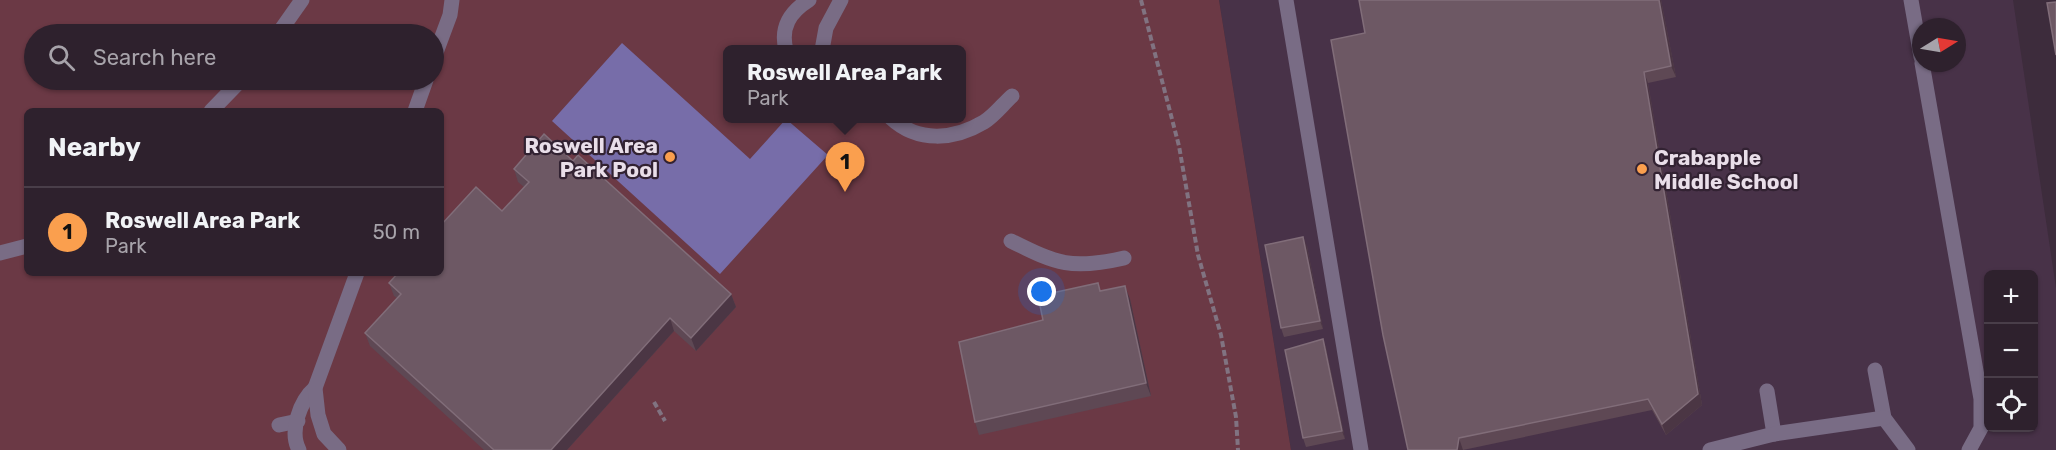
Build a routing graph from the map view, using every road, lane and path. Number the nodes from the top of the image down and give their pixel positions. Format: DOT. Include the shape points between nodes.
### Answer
graph roads {
  1 [pos="302,0"];
  2 [pos="452,0"];
  3 [pos="808,0"];
  4 [pos="841,0"];
  5 [pos="1141,0"];
  6 [pos="1286,0"];
  7 [pos="1911,0"];
  8 [pos="1914,18"];
  9 [pos="285,24"];
  10 [pos="444,31"];
  11 [pos="786,45"];
  12 [pos="823,45"];
  13 [pos="1924,72"];
  14 [pos="231,90"];
  15 [pos="423,90"];
  16 [pos="1012,96"];
  17 [pos="213,108"];
  18 [pos="417,108"];
  19 [pos="899,123"];
  20 [pos="1011,241"];
  21 [pos="24,247"];
  22 [pos="0,253"];
  23 [pos="1124,258"];
  24 [pos="356,276"];
  25 [pos="1875,370"];
  26 [pos="315,388"];
  27 [pos="1767,391"];
  28 [pos="654,402"];
  29 [pos="1884,418"];
  30 [pos="298,421"];
  31 [pos="665,421"];
  32 [pos="279,425"];
  33 [pos="1774,434"];
  34 [pos="299,450"];
  35 [pos="339,450"];
  36 [pos="1238,450"];
  37 [pos="1361,450"];
  38 [pos="1710,450"];
  39 [pos="1908,450"];
  40 [pos="1969,450"];
  1 -- 9 [label="street"];
  2 -- 10 [label="street"];
  3 -- 11 [label="street" via="796,8 784,30"];
  4 -- 12 [label="street" via="826,28"];
  5 -- 36 [label="path" via="1179,146 1198,255 1221,335"];
  6 -- 37 [label="street"];
  7 -- 8 [label="street"];
  13 -- 40 [label="street" via="1981,399 1981,428"];
  14 -- 17 [label="street"];
  15 -- 18 [label="street"];
  16 -- 19 [label="street" via="986,121 948,134 920,136"];
  20 -- 23 [label="street" via="1051,261 1071,265"];
  21 -- 22 [label="street"];
  24 -- 26 [label="street"];
  25 -- 29 [label="street"];
  26 -- 30 [label="street" via="304,397"];
  26 -- 35 [label="street" via="324,434"];
  27 -- 33 [label="street"];
  28 -- 31 [label="path"];
  29 -- 33 [label="street"];
  29 -- 39 [label="street"];
  30 -- 32 [label="street"];
  30 -- 34 [label="street" via="295,443"];
  33 -- 38 [label="street"];
}
